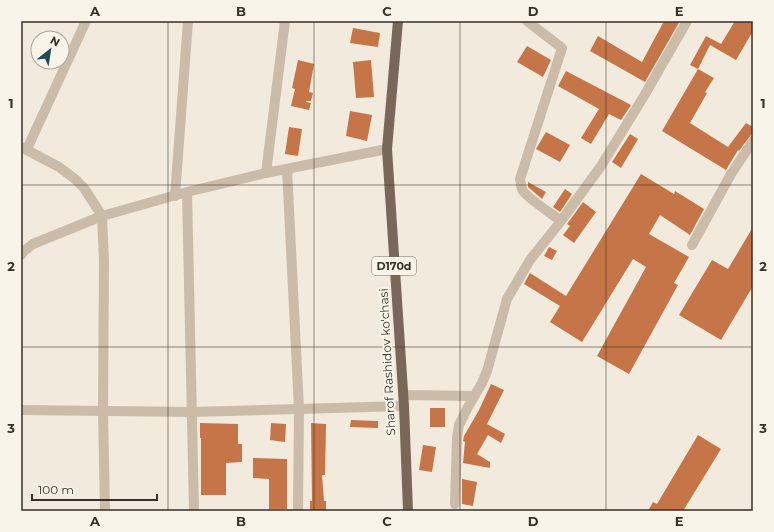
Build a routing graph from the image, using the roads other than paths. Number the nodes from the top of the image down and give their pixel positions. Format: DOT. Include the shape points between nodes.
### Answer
graph roads {
  1 [pos="86,21"];
  2 [pos="188,21"];
  3 [pos="285,21"];
  4 [pos="398,21"];
  5 [pos="527,21"];
  6 [pos="687,21"];
  7 [pos="753,141"];
  8 [pos="24,148"];
  9 [pos="387,148"];
  10 [pos="287,169"];
  11 [pos="266,173"];
  12 [pos="187,192"];
  13 [pos="175,196"];
  14 [pos="102,216"];
  15 [pos="561,221"];
  16 [pos="692,245"];
  17 [pos="21,255"];
  18 [pos="403,395"];
  19 [pos="474,396"];
  20 [pos="404,406"];
  21 [pos="299,409"];
  22 [pos="21,410"];
  23 [pos="103,411"];
  24 [pos="191,412"];
  25 [pos="455,504"];
  26 [pos="105,511"];
  27 [pos="194,511"];
  28 [pos="298,511"];
  29 [pos="408,511"];
  1 -- 8 [label="street"];
  2 -- 13 [label="street"];
  3 -- 11 [label="street"];
  4 -- 9 [label="main road, Sharof Rashidov ko'chasi / D170d"];
  5 -- 15 [label="street" via="562,48 520,179 521,185 529,197"];
  6 -- 15 [label="street" via="601,166"];
  7 -- 16 [label="street" via="731,174"];
  8 -- 14 [label="street" via="75,178"];
  9 -- 10 [label="street"];
  9 -- 18 [label="main road, Sharof Rashidov ko'chasi / D170d"];
  10 -- 11 [label="street"];
  10 -- 21 [label="street"];
  11 -- 12 [label="street"];
  12 -- 13 [label="street"];
  12 -- 24 [label="street"];
  13 -- 14 [label="street"];
  14 -- 17 [label="street" via="34,244"];
  14 -- 23 [label="street"];
  15 -- 19 [label="street" via="530,260 507,299 487,371"];
  18 -- 19 [label="street"];
  18 -- 20 [label="main road, Sharof Rashidov ko'chasi / D170d"];
  19 -- 25 [label="street" via="459,425"];
  20 -- 21 [label="street"];
  20 -- 29 [label="main road, Sharof Rashidov ko'chasi / D170d"];
  21 -- 24 [label="street"];
  21 -- 28 [label="street"];
  22 -- 23 [label="street"];
  23 -- 24 [label="street"];
  23 -- 26 [label="street"];
  24 -- 27 [label="street"];
}
